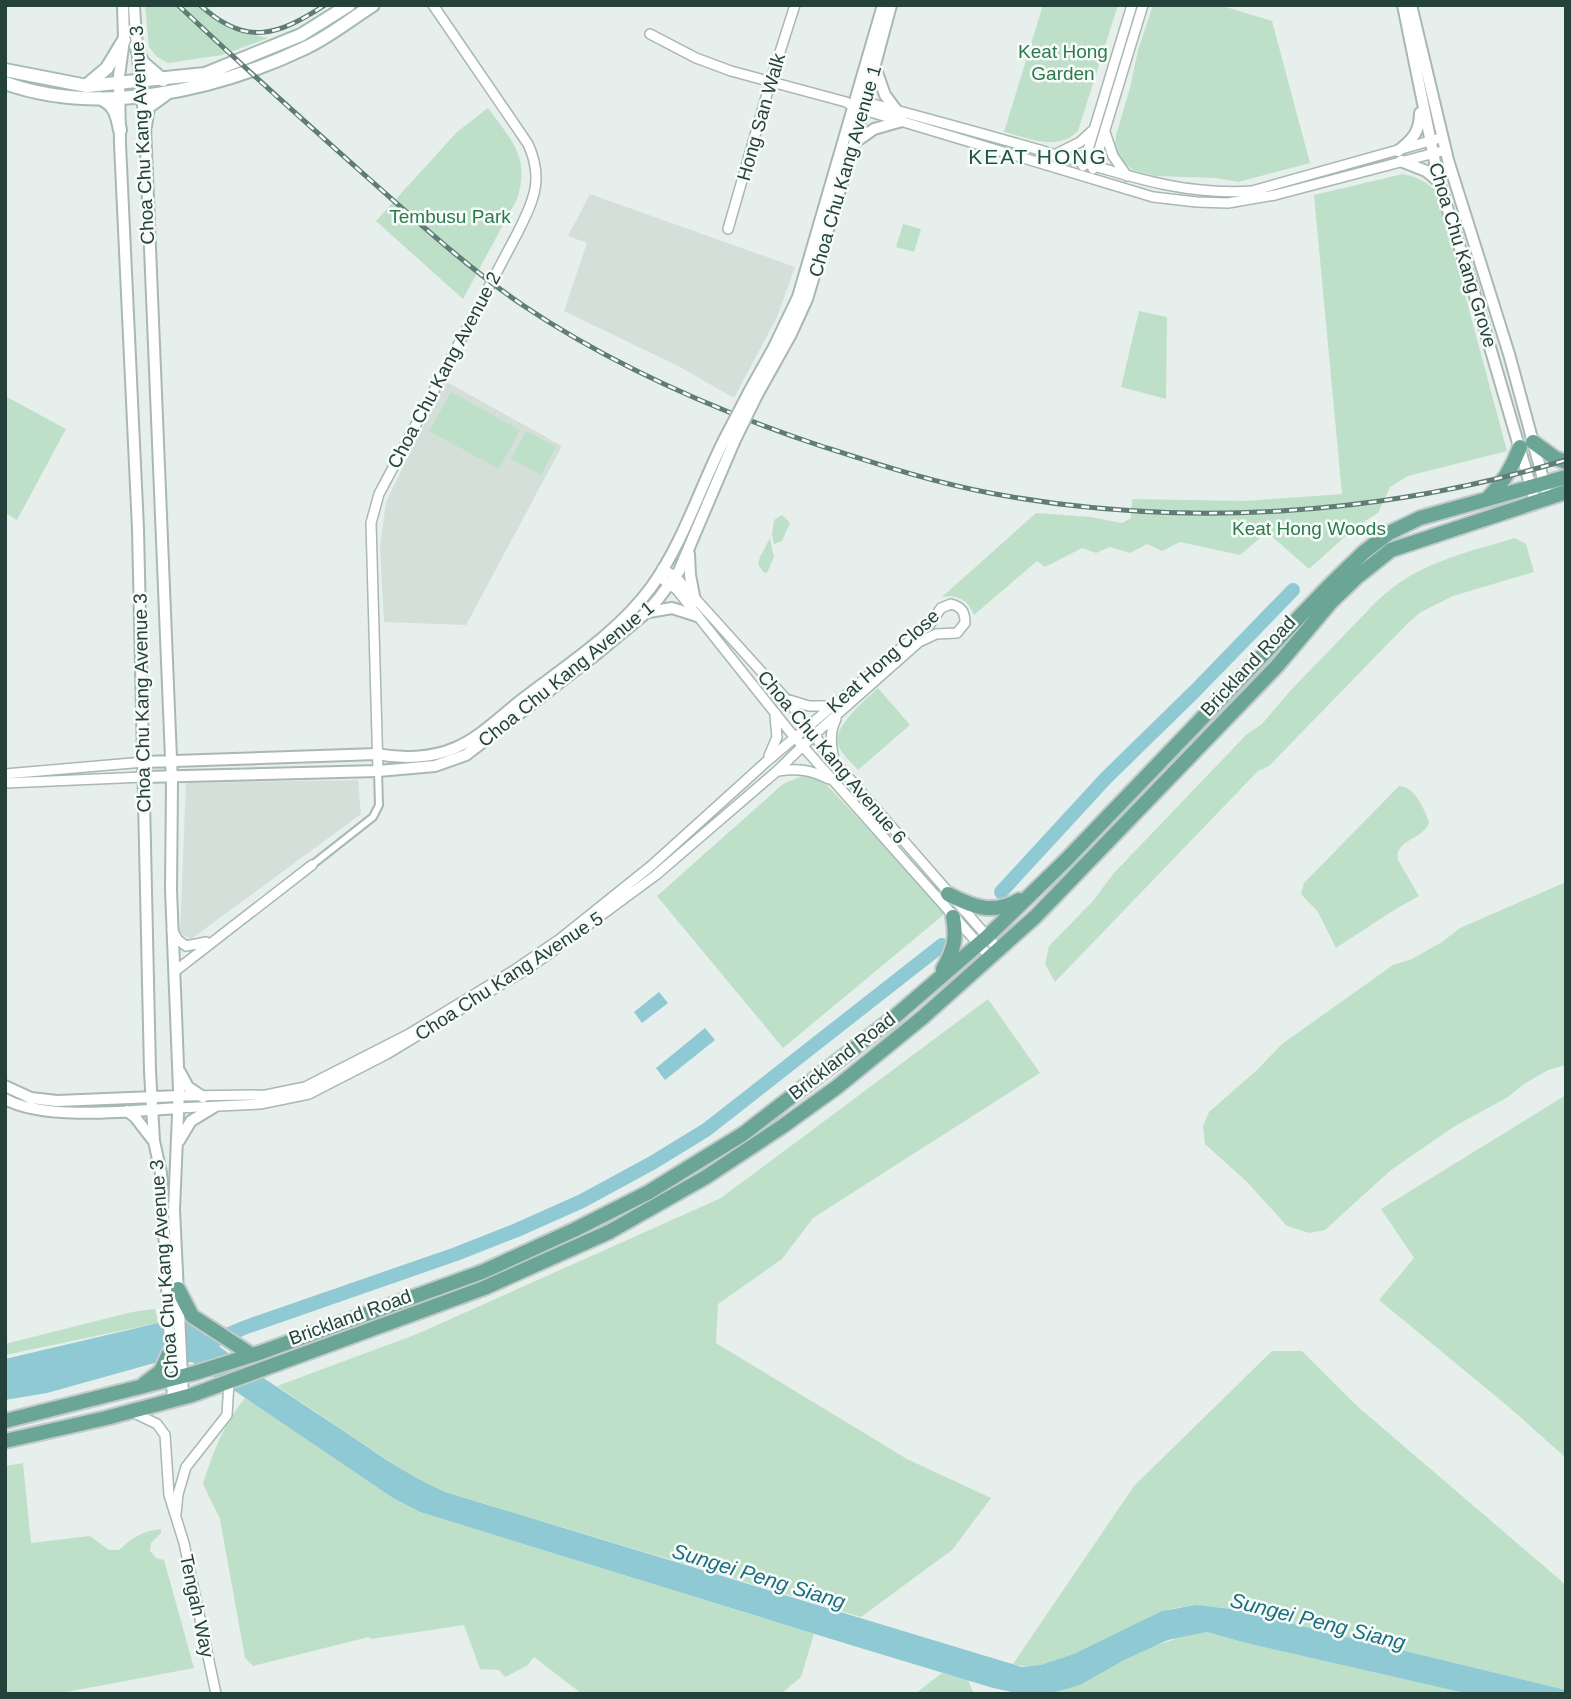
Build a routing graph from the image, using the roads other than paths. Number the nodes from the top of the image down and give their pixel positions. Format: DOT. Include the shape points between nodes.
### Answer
graph roads {
  1 [pos="123,5"];
  2 [pos="134,5"];
  3 [pos="349,5"];
  4 [pos="373,5"];
  5 [pos="433,5"];
  6 [pos="795,5"];
  7 [pos="883,5"];
  8 [pos="891,5"];
  9 [pos="1132,5"];
  10 [pos="1143,5"];
  11 [pos="1403,5"];
  12 [pos="1411,5"];
  13 [pos="650,34"];
  14 [pos="130,43"];
  15 [pos="875,67"];
  16 [pos="5,70"];
  17 [pos="771,80"];
  18 [pos="141,81"];
  19 [pos="5,83"];
  20 [pos="119,83"];
  21 [pos="87,86"];
  22 [pos="166,86"];
  23 [pos="1420,89"];
  24 [pos="142,96"];
  25 [pos="96,97"];
  26 [pos="120,98"];
  27 [pos="857,104"];
  28 [pos="900,116"];
  29 [pos="145,126"];
  30 [pos="1094,129"];
  31 [pos="120,130"];
  32 [pos="1105,132"];
  33 [pos="1442,138"];
  34 [pos="854,143"];
  35 [pos="1431,147"];
  36 [pos="1446,150"];
  37 [pos="1052,153"];
  38 [pos="1399,156"];
  39 [pos="1084,163"];
  40 [pos="1044,164"];
  41 [pos="1094,165"];
  42 [pos="1080,174"];
  43 [pos="1127,176"];
  44 [pos="1091,177"];
  45 [pos="1439,181"];
  46 [pos="728,229"];
  47 [pos="753,393"];
  48 [pos="729,440"];
  49 [pos="1527,444"];
  50 [pos="1566,462"];
  51 [pos="1566,477"];
  52 [pos="1539,492"];
  53 [pos="1566,492"];
  54 [pos="1486,501"];
  55 [pos="700,518"];
  56 [pos="687,523"];
  57 [pos="689,544"];
  58 [pos="660,573"];
  59 [pos="673,580"];
  60 [pos="695,601"];
  61 [pos="647,612"];
  62 [pos="697,616"];
  63 [pos="786,699"];
  64 [pos="836,710"];
  65 [pos="773,711"];
  66 [pos="812,730"];
  67 [pos="795,737"];
  68 [pos="803,746"];
  69 [pos="377,754"];
  70 [pos="171,761"];
  71 [pos="144,762"];
  72 [pos="766,762"];
  73 [pos="835,762"];
  74 [pos="378,771"];
  75 [pos="777,771"];
  76 [pos="5,774"];
  77 [pos="171,776"];
  78 [pos="145,777"];
  79 [pos="834,781"];
  80 [pos="5,783"];
  81 [pos="312,865"];
  82 [pos="1041,885"];
  83 [pos="948,894"];
  84 [pos="953,917"];
  85 [pos="581,926"];
  86 [pos="172,930"];
  87 [pos="214,939"];
  88 [pos="983,940"];
  89 [pos="994,953"];
  90 [pos="174,972"];
  91 [pos="937,980"];
  92 [pos="178,1059"];
  93 [pos="150,1072"];
  94 [pos="5,1086"];
  95 [pos="203,1097"];
  96 [pos="5,1099"];
  97 [pos="125,1099"];
  98 [pos="248,1100"];
  99 [pos="178,1102"];
  100 [pos="152,1104"];
  101 [pos="214,1107"];
  102 [pos="127,1111"];
  103 [pos="154,1141"];
  104 [pos="178,1142"];
  105 [pos="178,1289"];
  106 [pos="174,1317"];
  107 [pos="255,1354"];
  108 [pos="174,1367"];
  109 [pos="231,1381"];
  110 [pos="178,1398"];
  111 [pos="130,1412"];
  112 [pos="5,1422"];
  113 [pos="5,1441"];
  114 [pos="176,1519"];
  115 [pos="216,1694"];
  1 -- 14 [label="street, Choa Chu Kang Avenue 3"];
  2 -- 14 [label="street, Choa Chu Kang Avenue 3"];
  3 -- 22 [label="main road" via="301,35"];
  4 -- 22 [label="main road" via="307,47 245,73 218,82"];
  5 -- 69 [label="street, Choa Chu Kang Avenue 2" via="527,144 537,184 518,232 373,510"];
  6 -- 17 [label="street, Hong San Walk"];
  7 -- 27 [label="street, Choa Chu Kang Avenue 1"];
  8 -- 15 [label="street, Choa Chu Kang Avenue 1"];
  9 -- 30 [label="street"];
  10 -- 32 [label="street"];
  11 -- 23 [label="street, Choa Chu Kang Grove"];
  12 -- 33 [label="street, Choa Chu Kang Grove"];
  13 -- 17 [label="street" via="696,58"];
  14 -- 18 [label="street, Choa Chu Kang Avenue 3"];
  14 -- 20 [label="street, Choa Chu Kang Avenue 3"];
  14 -- 21 [label="main road"];
  14 -- 22 [label="main road"];
  15 -- 27 [label="street, Choa Chu Kang Avenue 1"];
  15 -- 28 [label="street"];
  16 -- 21 [label="main road"];
  17 -- 27 [label="street"];
  17 -- 46 [label="street, Hong San Walk"];
  18 -- 20 [label="main road"];
  18 -- 22 [label="main road"];
  18 -- 24 [label="street, Choa Chu Kang Avenue 3"];
  19 -- 25 [label="main road" via="51,96"];
  20 -- 21 [label="main road"];
  20 -- 26 [label="street, Choa Chu Kang Avenue 3"];
  22 -- 24 [label="main road"];
  22 -- 29 [label="main road" via="148,107"];
  23 -- 35 [label="street, Choa Chu Kang Grove"];
  23 -- 38 [label="street" via="1420,124"];
  24 -- 26 [label="main road"];
  24 -- 29 [label="street, Choa Chu Kang Avenue 3"];
  25 -- 26 [label="main road"];
  25 -- 31 [label="main road" via="116,110"];
  26 -- 31 [label="street, Choa Chu Kang Avenue 3"];
  27 -- 28 [label="street"];
  27 -- 34 [label="street, Choa Chu Kang Avenue 1"];
  27 -- 47 [label="street, Choa Chu Kang Avenue 1" via="799,296"];
  28 -- 34 [label="street"];
  28 -- 37 [label="street"];
  28 -- 40 [label="street"];
  29 -- 70 [label="street, Choa Chu Kang Avenue 3"];
  30 -- 37 [label="street" via="1080,142"];
  30 -- 39 [label="street"];
  31 -- 71 [label="street, Choa Chu Kang Avenue 3"];
  32 -- 41 [label="street"];
  32 -- 43 [label="street" via="1113,156"];
  33 -- 35 [label="street"];
  33 -- 36 [label="street, Choa Chu Kang Grove"];
  34 -- 47 [label="street, Choa Chu Kang Avenue 1" via="807,299 791,334"];
  35 -- 36 [label="street"];
  35 -- 38 [label="street"];
  35 -- 45 [label="street, Choa Chu Kang Grove"];
  36 -- 49 [label="street, Choa Chu Kang Grove" via="1509,354"];
  37 -- 39 [label="street"];
  37 -- 40 [label="street"];
  38 -- 43 [label="street" via="1252,191 1199,191"];
  38 -- 44 [label="street" via="1275,195 1228,203 1153,197"];
  38 -- 45 [label="street"];
  39 -- 41 [label="street"];
  39 -- 42 [label="street"];
  40 -- 42 [label="street"];
  41 -- 43 [label="street"];
  41 -- 44 [label="street"];
  42 -- 44 [label="street"];
  45 -- 49 [label="street, Choa Chu Kang Grove"];
  47 -- 48 [label="street, Choa Chu Kang Avenue 1, bridge"];
  48 -- 55 [label="street, Choa Chu Kang Avenue 1"];
  48 -- 56 [label="street, Choa Chu Kang Avenue 1"];
  49 -- 50 [label="main road"];
  49 -- 52 [label="street, Choa Chu Kang Grove"];
  49 -- 54 [label="main road"];
  51 -- 52 [label="main road, Brickland Road"];
  52 -- 53 [label="main road, Brickland Road"];
  52 -- 54 [label="main road, Brickland Road"];
  52 -- 89 [label="main road, Brickland Road" via="1391,550 1357,577 1268,676"];
  54 -- 82 [label="main road, Brickland Road" via="1420,518 1364,552"];
  55 -- 56 [label="street"];
  55 -- 57 [label="street, Choa Chu Kang Avenue 1"];
  56 -- 58 [label="street, Choa Chu Kang Avenue 1"];
  57 -- 59 [label="street, Choa Chu Kang Avenue 1"];
  57 -- 60 [label="street"];
  58 -- 59 [label="street, Choa Chu Kang Avenue 6"];
  58 -- 69 [label="street, Choa Chu Kang Avenue 1" via="610,629 471,739 424,756"];
  59 -- 60 [label="street, Choa Chu Kang Avenue 6"];
  59 -- 61 [label="street, Choa Chu Kang Avenue 1"];
  59 -- 62 [label="street, Choa Chu Kang Avenue 6"];
  60 -- 63 [label="street, Choa Chu Kang Avenue 6"];
  61 -- 62 [label="street" via="672,608"];
  61 -- 74 [label="street, Choa Chu Kang Avenue 1" via="466,755 435,765"];
  62 -- 65 [label="street, Choa Chu Kang Avenue 6"];
  63 -- 64 [label="street"];
  63 -- 66 [label="street, Choa Chu Kang Avenue 6"];
  64 -- 64 [label="street, Keat Hong Close" via="941,608 951,604 961,608 965,617 961,630 929,636"];
  64 -- 66 [label="street, Keat Hong Close"];
  64 -- 73 [label="street" via="830,738"];
  65 -- 67 [label="street, Choa Chu Kang Avenue 6"];
  65 -- 72 [label="street" via="777,737"];
  66 -- 67 [label="street, Choa Chu Kang Avenue 5"];
  66 -- 68 [label="street, Choa Chu Kang Avenue 5"];
  66 -- 73 [label="street, Choa Chu Kang Avenue 6"];
  67 -- 68 [label="street, Choa Chu Kang Avenue 6"];
  67 -- 72 [label="street, Choa Chu Kang Avenue 5"];
  68 -- 75 [label="street, Choa Chu Kang Avenue 5"];
  68 -- 79 [label="street, Choa Chu Kang Avenue 6"];
  69 -- 70 [label="street, Choa Chu Kang Avenue 1"];
  69 -- 74 [label="street, Choa Chu Kang Avenue 2"];
  70 -- 71 [label="street, Choa Chu Kang Avenue 1"];
  70 -- 77 [label="street, Choa Chu Kang Avenue 3"];
  71 -- 76 [label="street, Choa Chu Kang Avenue 1"];
  71 -- 78 [label="street, Choa Chu Kang Avenue 3"];
  72 -- 85 [label="street, Choa Chu Kang Avenue 5"];
  73 -- 83 [label="street, Choa Chu Kang Avenue 6"];
  74 -- 77 [label="street, Choa Chu Kang Avenue 1"];
  74 -- 81 [label="street" via="379,805 373,817"];
  75 -- 79 [label="street" via="809,770"];
  75 -- 85 [label="street, Choa Chu Kang Avenue 5" via="656,875"];
  77 -- 78 [label="street, Choa Chu Kang Avenue 1"];
  77 -- 86 [label="street, Choa Chu Kang Avenue 3"];
  78 -- 80 [label="street, Choa Chu Kang Avenue 1"];
  78 -- 93 [label="street, Choa Chu Kang Avenue 3"];
  79 -- 84 [label="street, Choa Chu Kang Avenue 6"];
  81 -- 87 [label="street"];
  82 -- 83 [label="main road" via="995,909 981,909"];
  82 -- 88 [label="main road, Brickland Road"];
  83 -- 88 [label="street, Choa Chu Kang Avenue 6"];
  84 -- 88 [label="street, Choa Chu Kang Avenue 6"];
  84 -- 91 [label="main road" via="954,951"];
  85 -- 98 [label="street, Choa Chu Kang Avenue 5" via="384,1047 305,1087"];
  86 -- 87 [label="street" via="186,946"];
  86 -- 90 [label="street, Choa Chu Kang Avenue 3"];
  87 -- 90 [label="street"];
  88 -- 89 [label="street, Choa Chu Kang Avenue 6"];
  88 -- 91 [label="main road, Brickland Road"];
  89 -- 109 [label="main road, Brickland Road" via="837,1087 706,1177 609,1232 484,1288"];
  90 -- 92 [label="street, Choa Chu Kang Avenue 3"];
  91 -- 107 [label="main road, Brickland Road" via="743,1134 649,1192 482,1272"];
  92 -- 95 [label="street" via="188,1087"];
  92 -- 99 [label="street, Choa Chu Kang Avenue 3"];
  93 -- 97 [label="street" via="136,1093"];
  93 -- 100 [label="street, Choa Chu Kang Avenue 3"];
  94 -- 97 [label="street" via="31,1098 57,1101"];
  95 -- 98 [label="street, Choa Chu Kang Avenue 5"];
  95 -- 99 [label="street, Choa Chu Kang Avenue 5"];
  96 -- 102 [label="street" via="57,1111"];
  97 -- 100 [label="street"];
  98 -- 101 [label="street, Choa Chu Kang Avenue 5"];
  99 -- 100 [label="street, Choa Chu Kang Avenue 5"];
  99 -- 101 [label="street, Choa Chu Kang Avenue 5"];
  99 -- 104 [label="street, Choa Chu Kang Avenue 3"];
  100 -- 102 [label="street"];
  100 -- 103 [label="street, Choa Chu Kang Avenue 3"];
  101 -- 104 [label="street" via="191,1121"];
  102 -- 103 [label="street"];
  103 -- 106 [label="street, Choa Chu Kang Avenue 3"];
  104 -- 105 [label="street, Choa Chu Kang Avenue 3" via="174,1210"];
  105 -- 106 [label="street, Choa Chu Kang Avenue 3"];
  105 -- 107 [label="main road" via="192,1316"];
  106 -- 108 [label="street, Choa Chu Kang Avenue 3"];
  106 -- 108 [label="street, Choa Chu Kang Avenue 3"];
  107 -- 108 [label="main road, Brickland Road" via="203,1371"];
  108 -- 110 [label="street, Choa Chu Kang Avenue 3"];
  108 -- 112 [label="main road, Brickland Road" via="138,1389"];
  109 -- 110 [label="main road, Brickland Road"];
  109 -- 114 [label="street, Tengah Way" via="227,1415 186,1467"];
  110 -- 111 [label="main road, Brickland Road"];
  111 -- 113 [label="main road, Brickland Road"];
  111 -- 114 [label="street, Tengah Way" via="162,1429"];
  114 -- 115 [label="street, Tengah Way"];
}
